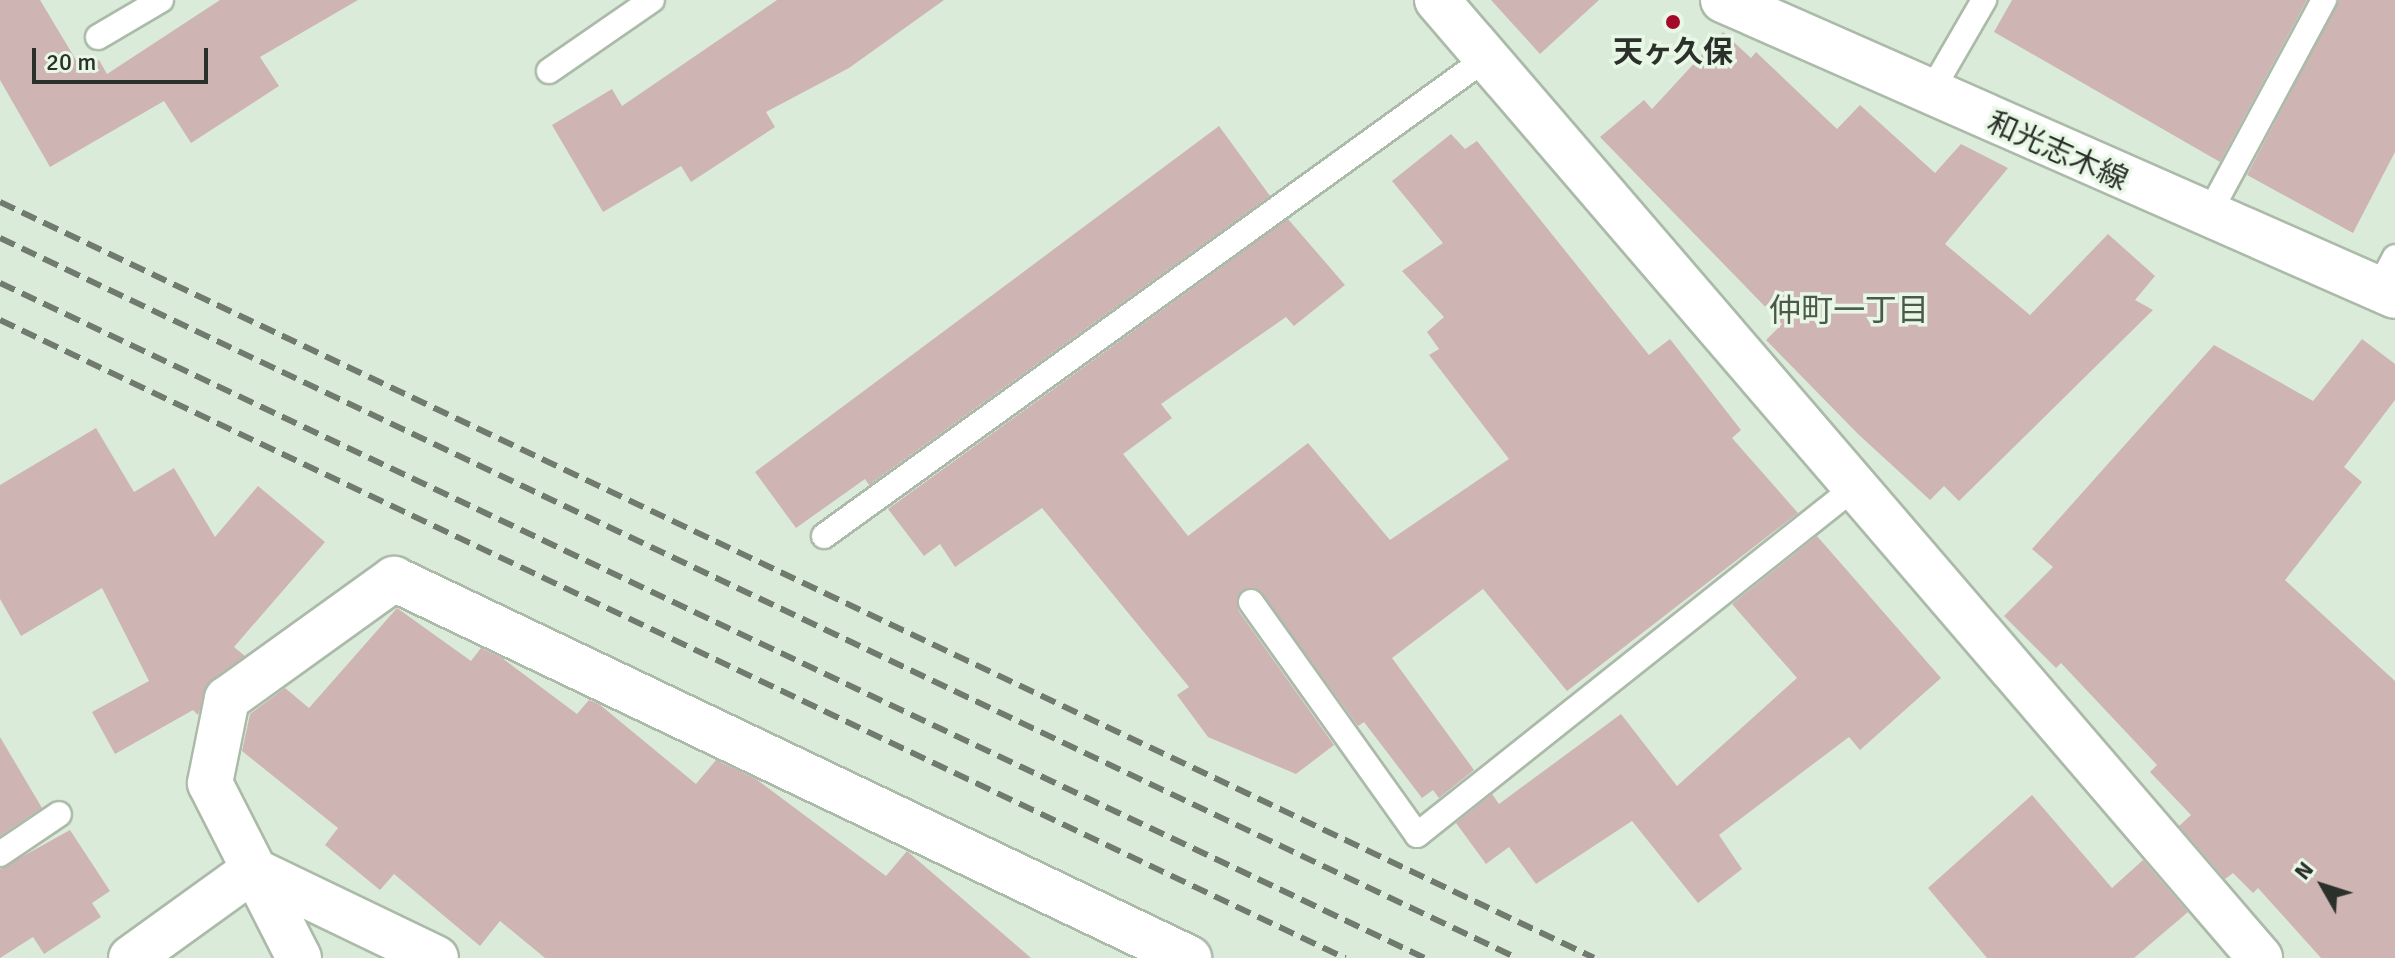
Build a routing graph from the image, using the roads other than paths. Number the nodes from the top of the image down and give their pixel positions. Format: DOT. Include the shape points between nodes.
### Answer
graph roads {
  1 [pos="161,0"];
  2 [pos="652,0"];
  3 [pos="1437,0"];
  4 [pos="1723,0"];
  5 [pos="1984,0"];
  6 [pos="2324,0"];
  7 [pos="98,37"];
  8 [pos="1485,59"];
  9 [pos="549,71"];
  10 [pos="1929,95"];
  11 [pos="2206,219"];
  12 [pos="2389,280"];
  13 [pos="1851,490"];
  14 [pos="824,536"];
  15 [pos="1251,602"];
  16 [pos="59,814"];
  17 [pos="0,854"];
  18 [pos="253,870"];
  19 [pos="131,958"];
  20 [pos="299,958"];
  21 [pos="436,958"];
  22 [pos="1189,958"];
  23 [pos="2260,958"];
  1 -- 7 [label="lane"];
  2 -- 9 [label="lane"];
  3 -- 8 [label="street"];
  4 -- 10 [label="street, 和光志木線"];
  5 -- 10 [label="lane"];
  6 -- 11 [label="lane"];
  8 -- 13 [label="street"];
  8 -- 14 [label="lane"];
  10 -- 11 [label="street, 和光志木線"];
  11 -- 12 [label="street, 和光志木線"];
  13 -- 15 [label="lane" via="1417,835"];
  13 -- 23 [label="street"];
  16 -- 17 [label="lane"];
  18 -- 19 [label="street"];
  18 -- 20 [label="street"];
  18 -- 21 [label="street"];
  18 -- 22 [label="street" via="210,783 227,699 394,579"];
}
